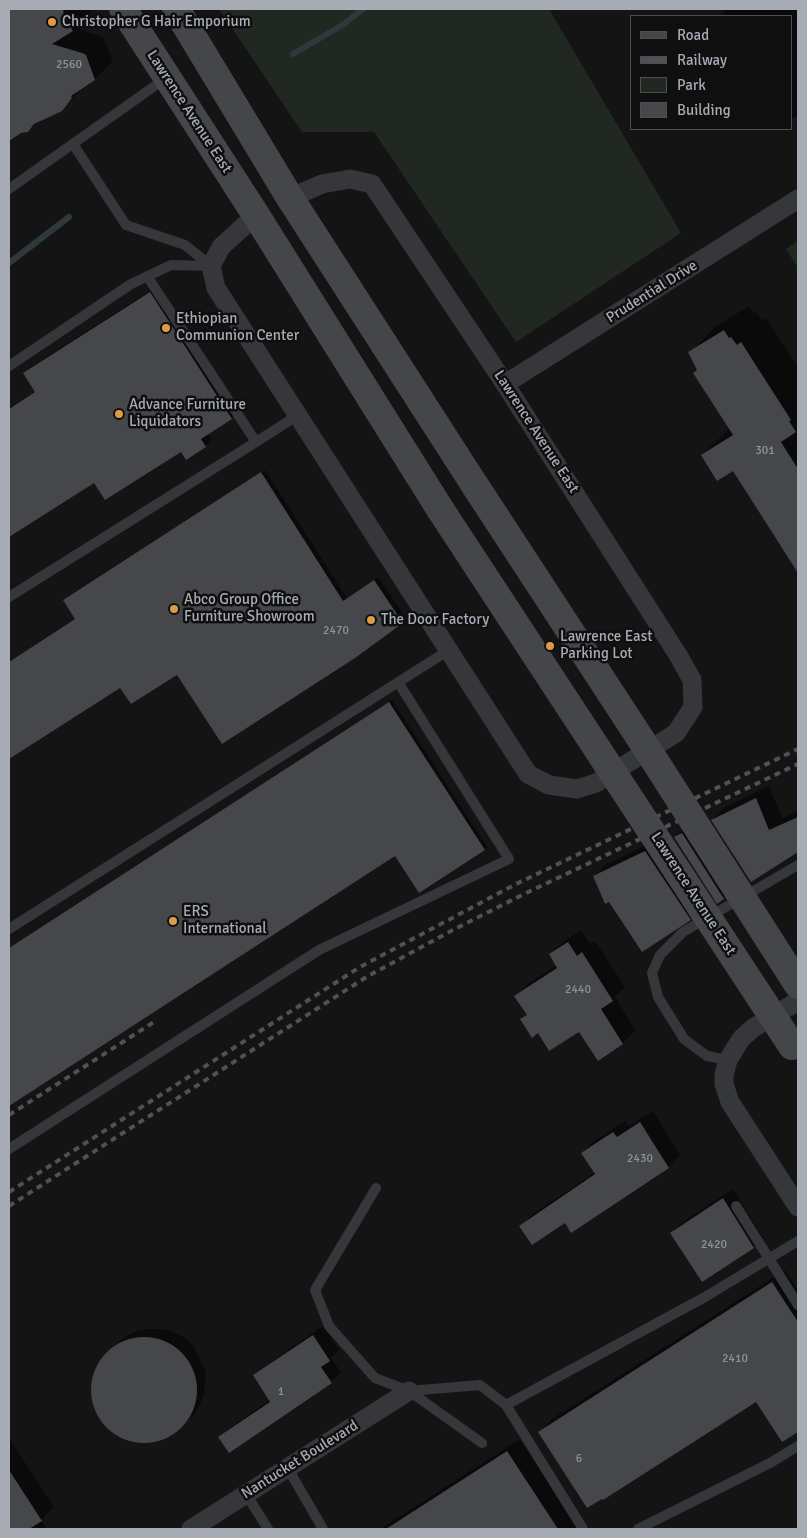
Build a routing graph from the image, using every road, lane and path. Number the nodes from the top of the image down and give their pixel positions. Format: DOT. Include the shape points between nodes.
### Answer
graph roads {
  1 [pos="123,9"];
  2 [pos="176,9"];
  3 [pos="167,77"];
  4 [pos="72,144"];
  5 [pos="9,189"];
  6 [pos="290,198"];
  7 [pos="798,199"];
  8 [pos="256,216"];
  9 [pos="212,266"];
  10 [pos="147,276"];
  11 [pos="9,366"];
  12 [pos="506,384"];
  13 [pos="298,415"];
  14 [pos="256,442"];
  15 [pos="9,597"];
  16 [pos="449,650"];
  17 [pos="398,682"];
  18 [pos="798,865"];
  19 [pos="9,929"];
  20 [pos="798,985"];
  21 [pos="798,1002"];
  22 [pos="795,1051"];
  23 [pos="728,1060"];
  24 [pos="9,1149"];
  25 [pos="376,1188"];
  26 [pos="736,1206"];
  27 [pos="798,1207"];
  28 [pos="798,1241"];
  29 [pos="770,1258"];
  30 [pos="798,1305"];
  31 [pos="409,1391"];
  32 [pos="506,1406"];
  33 [pos="482,1443"];
  34 [pos="798,1446"];
  35 [pos="287,1468"];
  36 [pos="246,1494"];
  37 [pos="195,1528"];
  38 [pos="268,1529"];
  39 [pos="323,1529"];
  40 [pos="584,1529"];
  41 [pos="638,1529"];
  1 -- 3 [label="main road, Lawrence Avenue East"];
  2 -- 6 [label="main road"];
  3 -- 4 [label="lane"];
  3 -- 8 [label="main road, Lawrence Avenue East"];
  4 -- 5 [label="lane"];
  4 -- 9 [label="lane" via="126,225 185,245"];
  6 -- 12 [label="street, Lawrence Avenue East" via="322,184 350,179 372,184"];
  6 -- 20 [label="main road, bridge"];
  7 -- 12 [label="street, Prudential Drive"];
  8 -- 9 [label="street" via="221,247"];
  8 -- 22 [label="main road, Lawrence Avenue East, bridge" via="440,509"];
  9 -- 10 [label="lane" via="170,265"];
  9 -- 13 [label="street, Lawrence Avenue East" via="216,288"];
  10 -- 11 [label="lane"];
  10 -- 14 [label="lane"];
  12 -- 16 [label="street, Lawrence Avenue East" via="678,655 692,680 693,707 676,734 596,783 577,789 549,785 528,774"];
  13 -- 14 [label="lane"];
  13 -- 16 [label="street, Lawrence Avenue East"];
  14 -- 15 [label="lane"];
  16 -- 17 [label="lane"];
  17 -- 19 [label="lane"];
  17 -- 24 [label="lane" via="509,858 319,950"];
  18 -- 23 [label="lane" via="683,932 660,955 652,973 658,997 684,1040 708,1056"];
  21 -- 23 [label="street" via="753,1028 741,1039"];
  23 -- 27 [label="street" via="724,1084 730,1102"];
  25 -- 31 [label="lane" via="315,1290 329,1326 375,1378"];
  26 -- 29 [label="lane"];
  28 -- 29 [label="lane"];
  29 -- 30 [label="lane"];
  29 -- 32 [label="lane"];
  31 -- 32 [label="lane" via="480,1385"];
  31 -- 33 [label="lane"];
  31 -- 35 [label="street, Nantucket Boulevard"];
  32 -- 40 [label="lane"];
  34 -- 41 [label="lane"];
  35 -- 36 [label="street, Nantucket Boulevard"];
  35 -- 39 [label="lane"];
  36 -- 37 [label="street, Nantucket Boulevard"];
  36 -- 38 [label="lane"];
}
